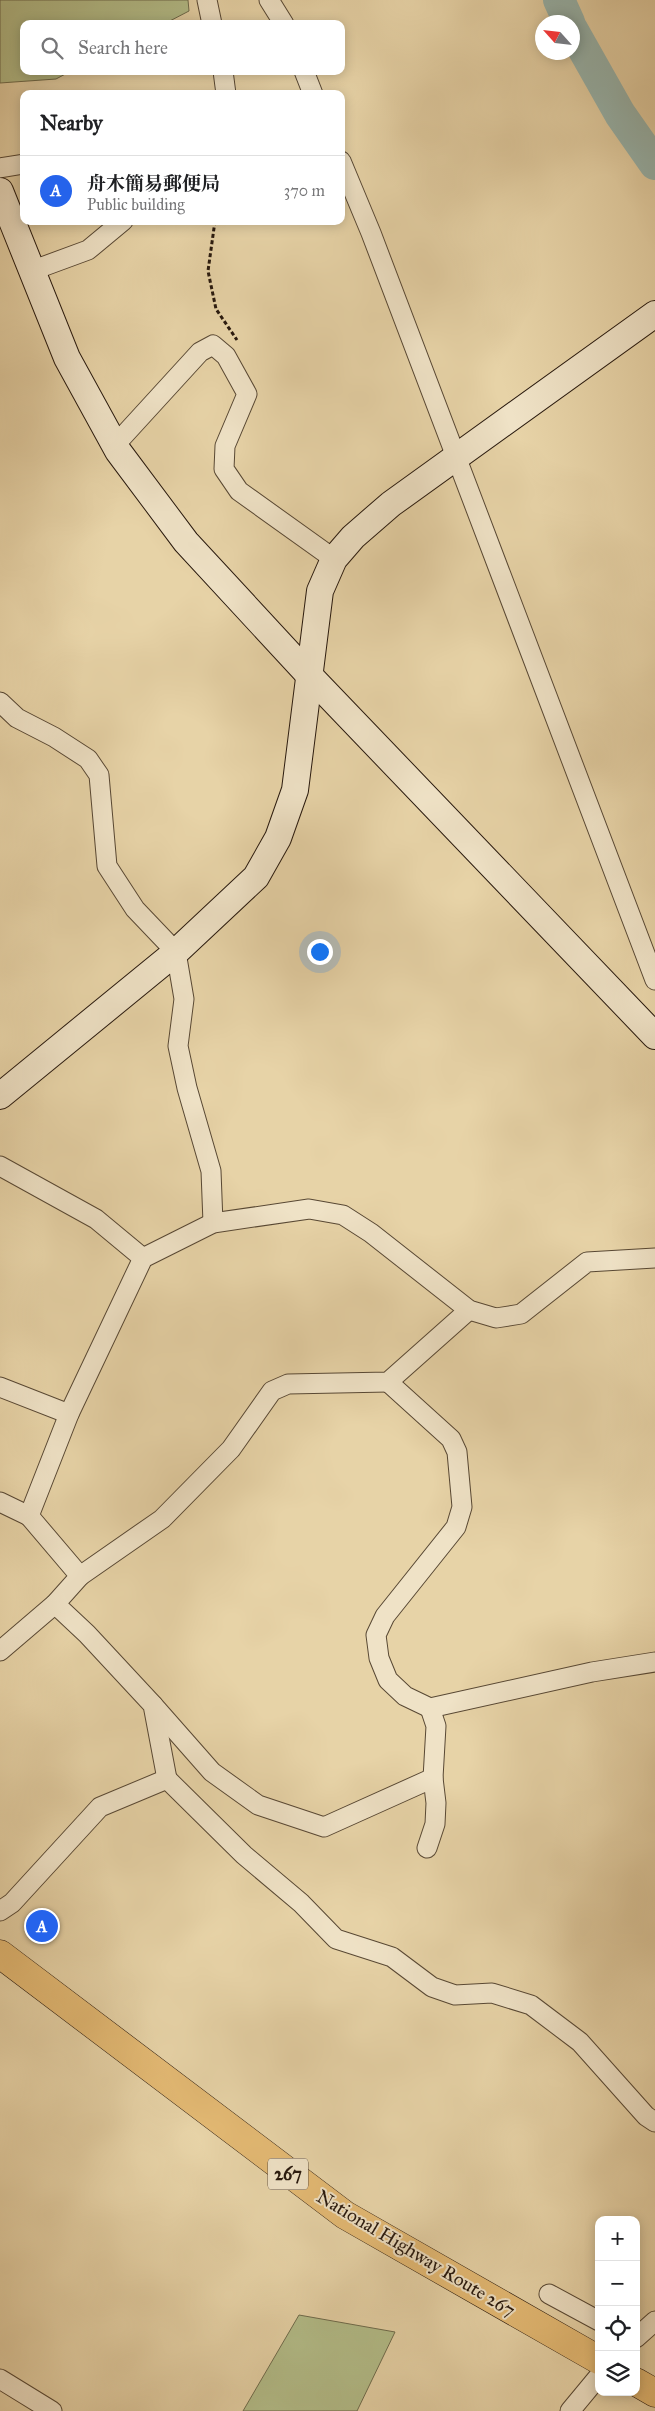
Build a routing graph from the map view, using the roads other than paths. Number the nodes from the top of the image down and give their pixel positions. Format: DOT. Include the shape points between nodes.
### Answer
graph roads {
  1 [pos="207,0"];
  2 [pos="269,0"];
  3 [pos="211,20"];
  4 [pos="282,20"];
  5 [pos="224,75"];
  6 [pos="306,75"];
  7 [pos="225,90"];
  8 [pos="311,90"];
  9 [pos="20,165"];
  10 [pos="0,168"];
  11 [pos="345,171"];
  12 [pos="0,191"];
  13 [pos="118,225"];
  14 [pos="31,271"];
  15 [pos="655,314"];
  16 [pos="115,445"];
  17 [pos="456,458"];
  18 [pos="334,559"];
  19 [pos="308,674"];
  20 [pos="0,702"];
  21 [pos="176,952"];
  22 [pos="655,980"];
  23 [pos="655,1036"];
  24 [pos="0,1096"];
  25 [pos="0,1166"];
  26 [pos="213,1224"];
  27 [pos="143,1258"];
  28 [pos="655,1258"];
  29 [pos="469,1310"];
  30 [pos="388,1382"];
  31 [pos="0,1387"];
  32 [pos="68,1414"];
  33 [pos="0,1502"];
  34 [pos="29,1516"];
  35 [pos="80,1576"];
  36 [pos="54,1604"];
  37 [pos="0,1651"];
  38 [pos="655,1662"];
  39 [pos="153,1706"];
  40 [pos="430,1708"];
  41 [pos="433,1778"];
  42 [pos="167,1779"];
  43 [pos="427,1848"];
  44 [pos="0,1911"];
  45 [pos="0,1954"];
  46 [pos="655,2122"];
  47 [pos="549,2294"];
  48 [pos="595,2319"];
  49 [pos="655,2321"];
  50 [pos="640,2334"];
  51 [pos="595,2358"];
  52 [pos="0,2379"];
  53 [pos="595,2381"];
  54 [pos="52,2411"];
  55 [pos="570,2411"];
  1 -- 3 [label="street"];
  2 -- 4 [label="street"];
  5 -- 7 [label="street"];
  6 -- 8 [label="street"];
  9 -- 10 [label="street"];
  11 -- 17 [label="street"];
  12 -- 14 [label="street"];
  13 -- 14 [label="street" via="88,250"];
  14 -- 16 [label="street" via="67,358"];
  15 -- 17 [label="street"];
  16 -- 18 [label="street" via="200,352 213,346 226,356 247,394 225,446 224,469 239,491"];
  16 -- 19 [label="street" via="186,542"];
  17 -- 18 [label="street" via="391,504 353,537"];
  17 -- 22 [label="street"];
  18 -- 19 [label="street" via="320,591"];
  19 -- 21 [label="street" via="295,790 278,838 256,877"];
  19 -- 23 [label="street"];
  20 -- 21 [label="street" via="17,718 88,759 99,775 107,866 135,909"];
  21 -- 24 [label="street"];
  21 -- 26 [label="street" via="184,999 178,1046 211,1171"];
  25 -- 27 [label="street" via="96,1219"];
  26 -- 27 [label="street"];
  26 -- 29 [label="street" via="309,1209 343,1215"];
  27 -- 32 [label="street"];
  28 -- 29 [label="street" via="587,1262 521,1314 496,1318"];
  29 -- 30 [label="street"];
  30 -- 35 [label="street" via="288,1384 272,1391 231,1449 162,1519"];
  30 -- 40 [label="street" via="451,1439 457,1452 462,1507 456,1527 386,1616 376,1635 379,1658 388,1680 405,1696"];
  31 -- 32 [label="street"];
  32 -- 34 [label="street"];
  33 -- 34 [label="street"];
  34 -- 35 [label="street"];
  35 -- 36 [label="street"];
  36 -- 37 [label="street"];
  36 -- 39 [label="street" via="87,1634"];
  38 -- 40 [label="street" via="592,1672"];
  39 -- 41 [label="street" via="212,1772 258,1805 324,1828"];
  39 -- 42 [label="street"];
  40 -- 41 [label="street" via="436,1726"];
  41 -- 43 [label="street" via="435,1824"];
  42 -- 44 [label="street" via="100,1807"];
  42 -- 46 [label="street" via="336,1939 392,1957 432,1987 455,1995 492,1993 531,2005 580,2042"];
  45 -- 51 [label="highway, National Highway Route 267 / 267" via="344,2215"];
  47 -- 48 [label="street"];
  49 -- 50 [label="street"];
  52 -- 54 [label="street"];
  53 -- 55 [label="street"];
}
